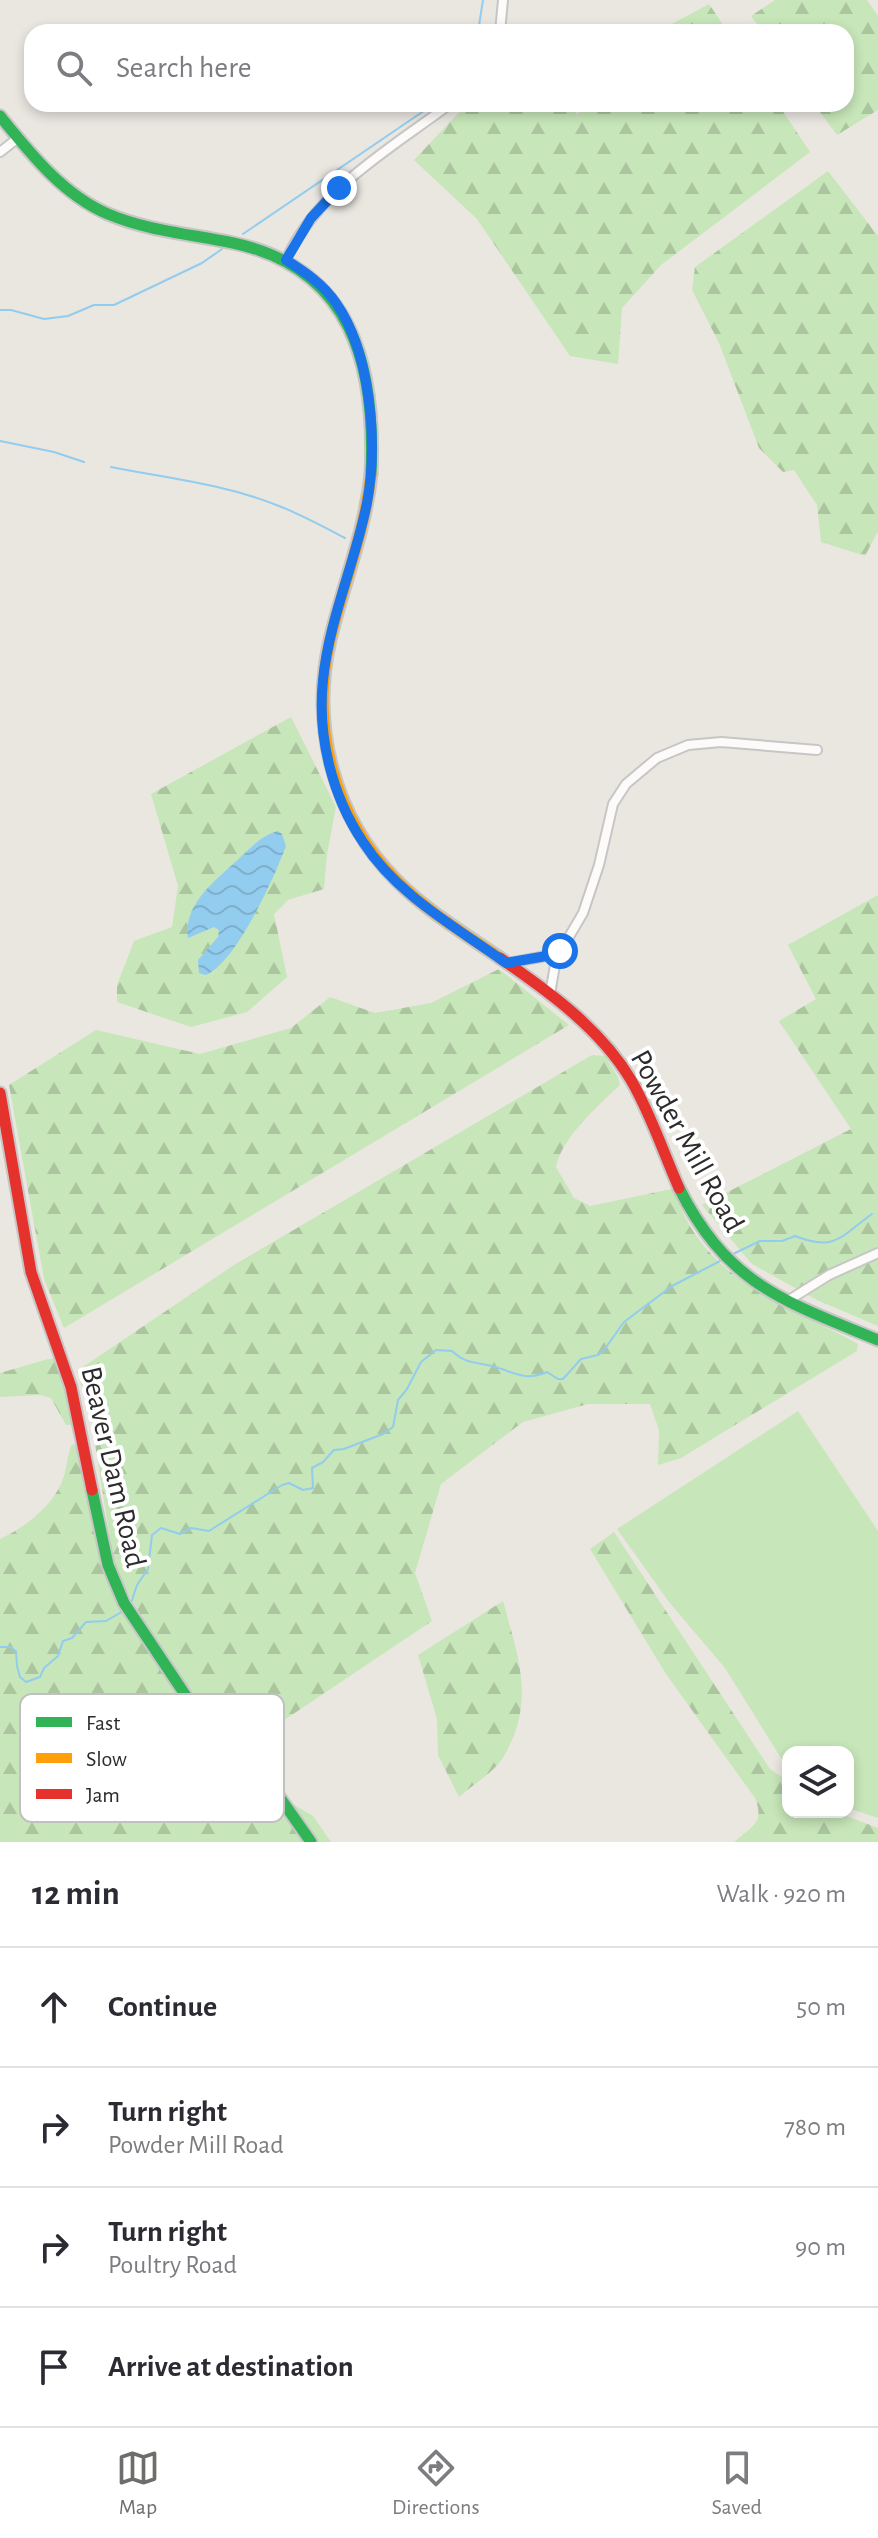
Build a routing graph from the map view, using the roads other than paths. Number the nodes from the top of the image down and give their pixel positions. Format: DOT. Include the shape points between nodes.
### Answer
graph roads {
  1 [pos="503,0"];
  2 [pos="501,24"];
  3 [pos="440,112"];
  4 [pos="0,116"];
  5 [pos="18,138"];
  6 [pos="0,152"];
  7 [pos="286,260"];
  8 [pos="817,750"];
  9 [pos="558,954"];
  10 [pos="506,963"];
  11 [pos="550,994"];
  12 [pos="0,1093"];
  13 [pos="878,1253"];
  14 [pos="789,1300"];
  15 [pos="878,1340"];
  16 [pos="186,1694"];
  17 [pos="284,1804"];
  18 [pos="311,1842"];
  1 -- 2 [label="street"];
  3 -- 7 [label="street" via="330,197"];
  4 -- 5 [label="main road, Powder Mill Road"];
  5 -- 6 [label="street"];
  5 -- 7 [label="main road, Powder Mill Road" via="52,175 102,211 151,227 251,246"];
  7 -- 10 [label="main road, Powder Mill Road" via="320,284 346,320 360,356 370,420 367,504 323,681 330,767 350,820 382,867 425,906"];
  8 -- 9 [label="street" via="703,743 675,749 650,763 618,793 589,897"];
  9 -- 10 [label="street"];
  9 -- 11 [label="street"];
  10 -- 11 [label="main road, Powder Mill Road"];
  11 -- 14 [label="main road, Powder Mill Road" via="597,1036 629,1076 689,1209 725,1258"];
  12 -- 16 [label="main road, Beaver Dam Road" via="35,1287 71,1387 108,1565 127,1608"];
  13 -- 14 [label="street"];
  14 -- 15 [label="main road, Powder Mill Road"];
  17 -- 18 [label="main road, Beaver Dam Road"];
}
